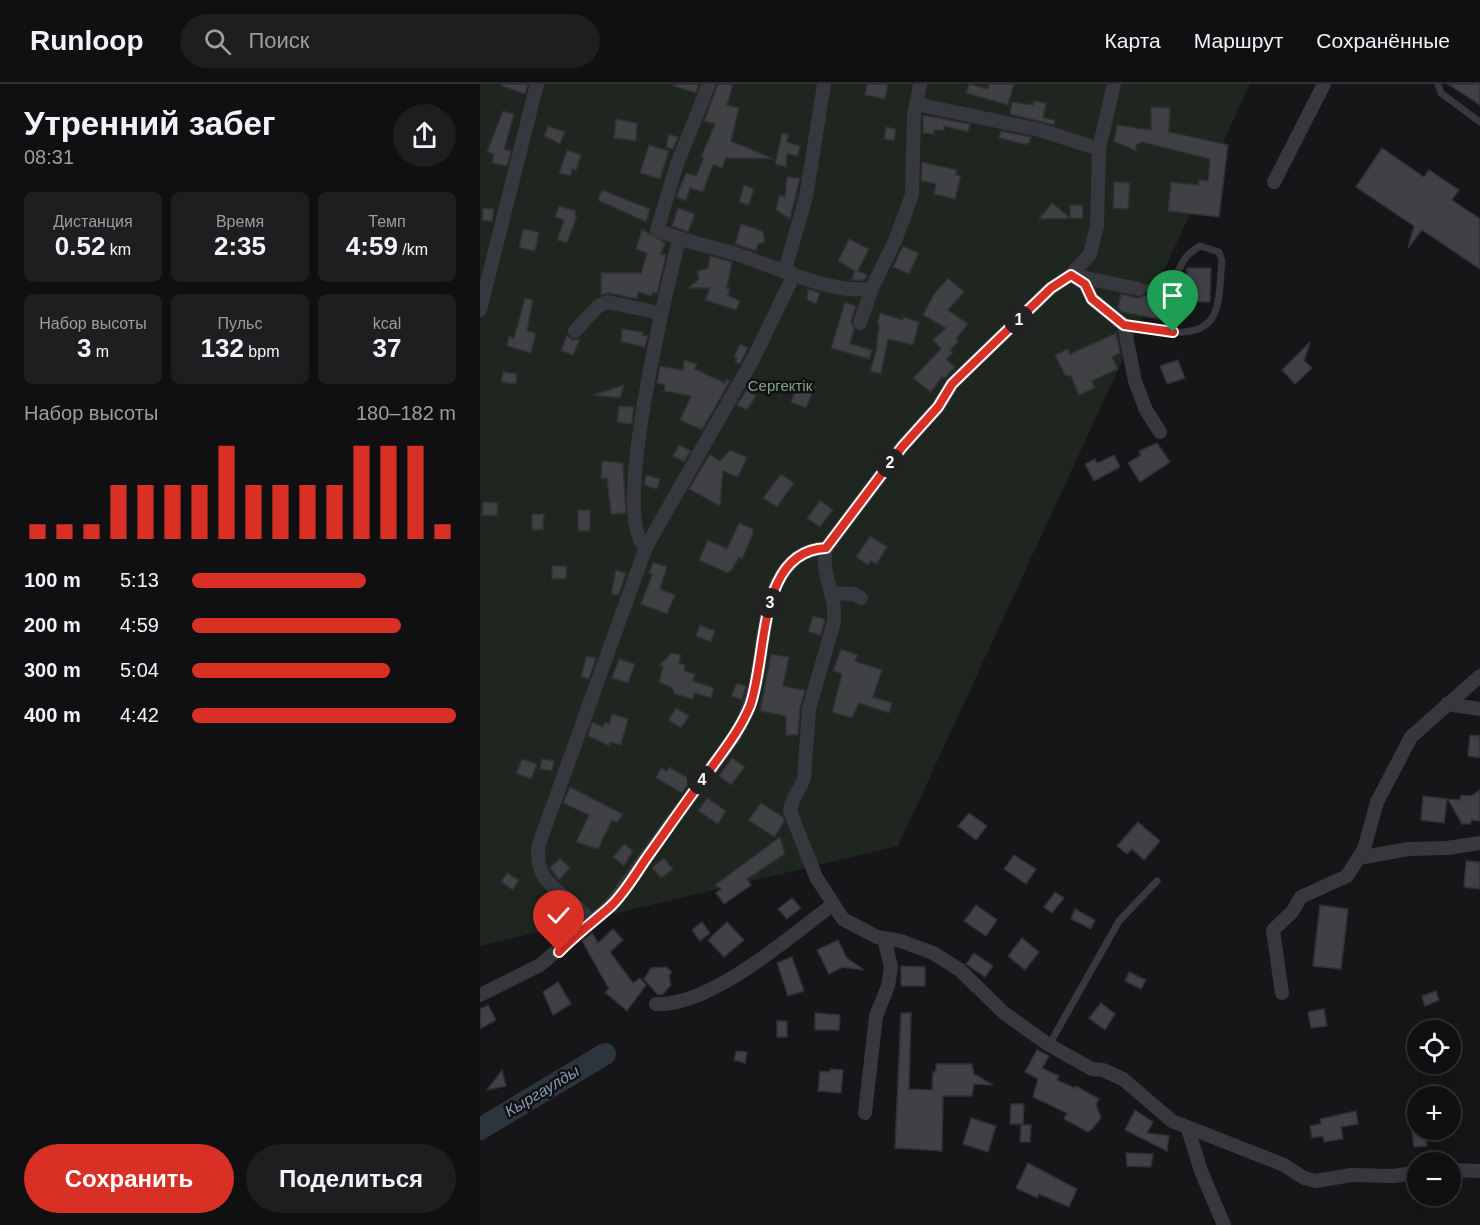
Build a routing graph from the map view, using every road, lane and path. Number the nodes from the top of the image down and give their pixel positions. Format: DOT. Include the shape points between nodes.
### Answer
graph roads {
  1 [pos="537,84"];
  2 [pos="710,84"];
  3 [pos="824,84"];
  4 [pos="920,84"];
  5 [pos="1114,84"];
  6 [pos="1324,84"];
  7 [pos="1438,84"];
  8 [pos="916,104"];
  9 [pos="1480,122"];
  10 [pos="1099,149"];
  11 [pos="1274,182"];
  12 [pos="679,240"];
  13 [pos="788,272"];
  14 [pos="1071,275"];
  15 [pos="872,288"];
  16 [pos="1139,289"];
  17 [pos="480,310"];
  18 [pos="660,313"];
  19 [pos="860,323"];
  20 [pos="1124,325"];
  21 [pos="575,331"];
  22 [pos="1160,432"];
  23 [pos="646,546"];
  24 [pos="826,548"];
  25 [pos="831,593"];
  26 [pos="858,594"];
  27 [pos="1480,676"];
  28 [pos="1447,704"];
  29 [pos="1480,709"];
  30 [pos="1480,843"];
  31 [pos="1359,858"];
  32 [pos="1157,881"];
  33 [pos="832,905"];
  34 [pos="590,921"];
  35 [pos="884,938"];
  36 [pos="1282,993"];
  37 [pos="480,995"];
  38 [pos="656,1004"];
  39 [pos="1049,1045"];
  40 [pos="1092,1070"];
  41 [pos="1114,1088"];
  42 [pos="865,1113"];
  43 [pos="1188,1129"];
  44 [pos="1461,1170"];
  45 [pos="1480,1171"];
  46 [pos="1407,1174"];
  47 [pos="1224,1225"];
  1 -- 17 [label="street"];
  2 -- 12 [label="street" via="657,223 657,230"];
  3 -- 13 [label="street" via="806,197"];
  4 -- 8 [label="street"];
  5 -- 10 [label="street"];
  6 -- 11 [label="street"];
  7 -- 9 [label="lane" via="1441,93"];
  8 -- 10 [label="street" via="1041,130"];
  8 -- 15 [label="street" via="912,195"];
  10 -- 14 [label="street" via="1095,239 1090,254"];
  12 -- 13 [label="street"];
  12 -- 18 [label="street"];
  13 -- 15 [label="street" via="824,284"];
  13 -- 23 [label="street" via="791,281 753,359"];
  14 -- 16 [label="street"];
  14 -- 20 [label="street" via="1085,284 1092,299"];
  14 -- 24 [label="street" via="1051,288 952,384"];
  15 -- 19 [label="street"];
  16 -- 20 [label="lane" via="1173,280 1187,254 1200,246 1220,252 1215,313 1197,331"];
  18 -- 21 [label="street" via="607,302 598,306"];
  18 -- 23 [label="street" via="634,475 638,537"];
  20 -- 22 [label="street" via="1135,381"];
  23 -- 34 [label="street" via="539,844 536,862 540,873 581,908"];
  24 -- 25 [label="street" via="824,567"];
  24 -- 34 [label="street" via="810,548 783,571 774,586 756,683 743,721 632,880 610,906"];
  25 -- 26 [label="street"];
  25 -- 33 [label="street" via="836,608 834,622 809,709 804,778 790,811 816,877"];
  27 -- 28 [label="street"];
  28 -- 29 [label="street"];
  28 -- 31 [label="street" via="1411,737 1377,802"];
  30 -- 31 [label="street"];
  31 -- 36 [label="street" via="1347,876 1301,897 1273,930"];
  32 -- 39 [label="lane" via="1119,921"];
  33 -- 35 [label="street" via="843,919"];
  33 -- 38 [label="street" via="716,987 692,1000"];
  34 -- 37 [label="street" via="540,965"];
  35 -- 39 [label="street" via="916,945 951,965 1004,1013"];
  35 -- 42 [label="street" via="891,967 876,1016"];
  39 -- 40 [label="street"];
  40 -- 41 [label="street"];
  40 -- 43 [label="street" via="1103,1070 1123,1079 1172,1121"];
  43 -- 46 [label="street" via="1316,1181 1351,1175"];
  43 -- 47 [label="street"];
  44 -- 45 [label="street"];
}
